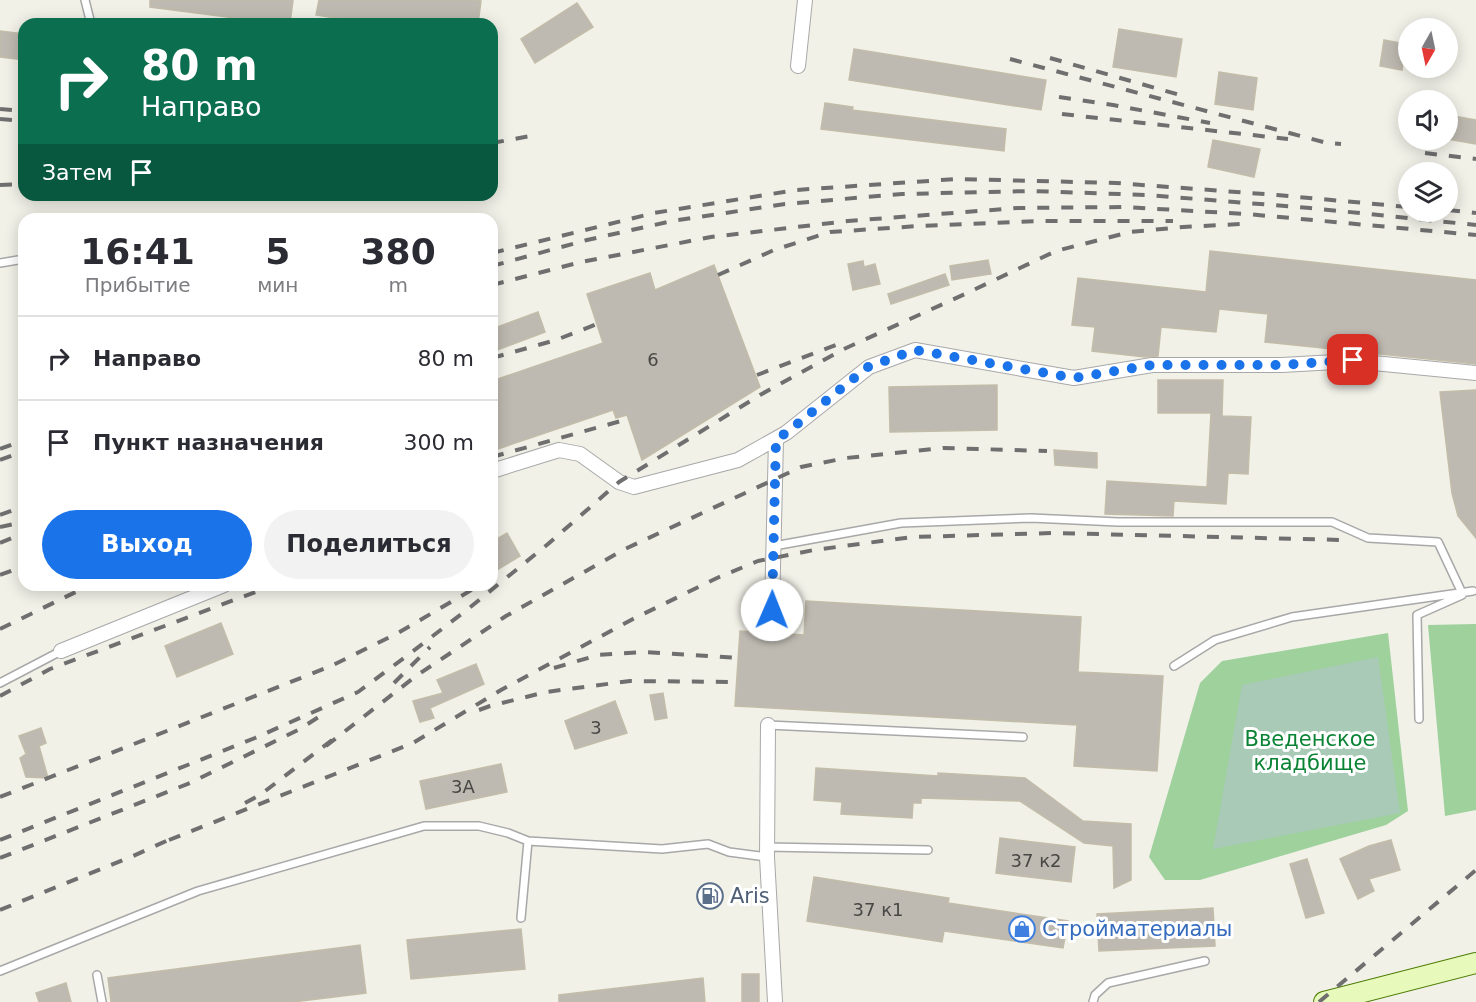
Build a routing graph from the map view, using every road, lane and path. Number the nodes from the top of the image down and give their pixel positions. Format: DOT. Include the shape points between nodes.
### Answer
graph roads {
  1 [pos="85,0"];
  2 [pos="805,0"];
  3 [pos="90,18"];
  4 [pos="798,66"];
  5 [pos="18,260"];
  6 [pos="0,263"];
  7 [pos="1476,373"];
  8 [pos="776,439"];
  9 [pos="498,469"];
  10 [pos="774,546"];
  11 [pos="209,591"];
  12 [pos="1474,591"];
  13 [pos="1462,592"];
  14 [pos="772,610"];
  15 [pos="62,651"];
  16 [pos="1174,666"];
  17 [pos="0,683"];
  18 [pos="1419,718"];
  19 [pos="768,725"];
  20 [pos="1023,737"];
  21 [pos="528,841"];
  22 [pos="928,850"];
  23 [pos="767,852"];
  24 [pos="521,918"];
  25 [pos="1205,961"];
  26 [pos="1476,963"];
  27 [pos="0,971"];
  28 [pos="97,975"];
  29 [pos="102,1002"];
  30 [pos="775,1002"];
  31 [pos="1093,1002"];
  32 [pos="1324,1002"];
  1 -- 3 [label="lane"];
  2 -- 4 [label="street"];
  5 -- 6 [label="lane"];
  7 -- 8 [label="street" via="1353,360 1281,365 1152,365 1074,378 915,350 868,367"];
  8 -- 9 [label="street" via="738,460 634,487 619,482 579,454 559,450"];
  8 -- 10 [label="street"];
  10 -- 13 [label="lane" via="901,523 1030,518 1332,522 1368,538 1438,542"];
  10 -- 14 [label="street"];
  11 -- 15 [label="street"];
  12 -- 13 [label="lane"];
  12 -- 18 [label="lane" via="1417,615"];
  13 -- 16 [label="lane" via="1292,617 1215,640"];
  15 -- 17 [label="lane"];
  19 -- 20 [label="lane"];
  19 -- 23 [label="street"];
  21 -- 23 [label="lane" via="662,849 708,844 729,852"];
  21 -- 24 [label="lane"];
  21 -- 27 [label="lane" via="479,826 424,826 198,891"];
  22 -- 23 [label="lane"];
  23 -- 30 [label="street"];
  25 -- 31 [label="lane" via="1108,983"];
  26 -- 32 [label="street"];
  28 -- 29 [label="lane"];
}
